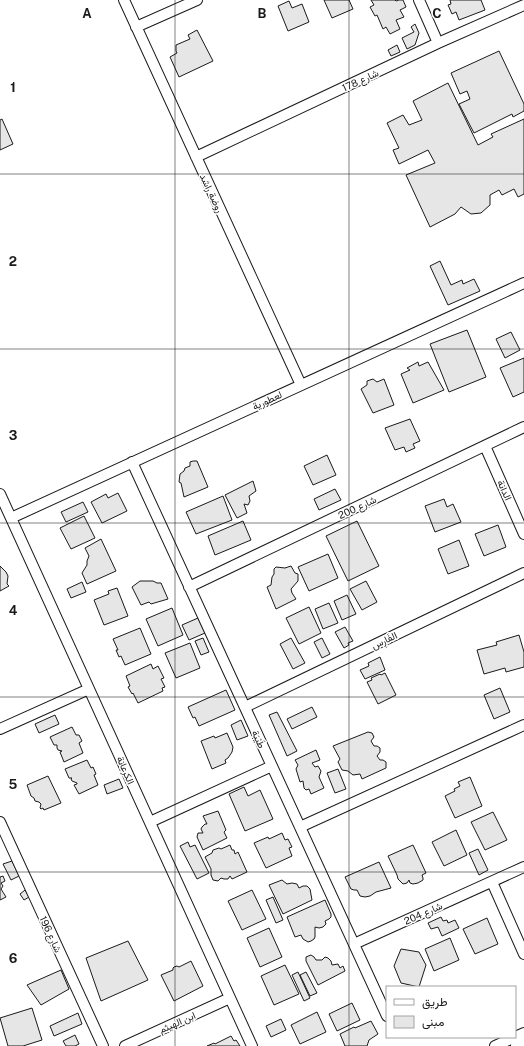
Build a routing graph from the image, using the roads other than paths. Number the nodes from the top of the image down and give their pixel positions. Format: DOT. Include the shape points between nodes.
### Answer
graph roads {
  1 [pos="124,0"];
  2 [pos="197,0"];
  3 [pos="419,0"];
  4 [pos="524,5"];
  5 [pos="136,27"];
  6 [pos="438,43"];
  7 [pos="196,157"];
  8 [pos="524,283"];
  9 [pos="300,385"];
  10 [pos="524,427"];
  11 [pos="485,446"];
  12 [pos="132,462"];
  13 [pos="0,494"];
  14 [pos="11,518"];
  15 [pos="524,534"];
  16 [pos="524,573"];
  17 [pos="189,586"];
  18 [pos="89,689"];
  19 [pos="244,707"];
  20 [pos="524,725"];
  21 [pos="0,729"];
  22 [pos="272,766"];
  23 [pos="0,822"];
  24 [pos="150,822"];
  25 [pos="300,827"];
  26 [pos="524,867"];
  27 [pos="492,882"];
  28 [pos="354,944"];
  29 [pos="524,954"];
  30 [pos="230,998"];
  31 [pos="386,1014"];
  32 [pos="513,1038"];
  33 [pos="524,1042"];
  34 [pos="103,1046"];
  35 [pos="125,1046"];
  36 [pos="252,1046"];
  37 [pos="495,1046"];
  38 [pos="516,1046"];
  1 -- 5 [label="street, روضة راشد"];
  2 -- 5 [label="street"];
  3 -- 6 [label="street"];
  4 -- 6 [label="street, شارع 178"];
  5 -- 7 [label="street, روضة راشد"];
  6 -- 7 [label="street, شارع 178"];
  7 -- 9 [label="street, روضة راشد"];
  8 -- 9 [label="street, لعطورية"];
  9 -- 12 [label="street, لعطورية"];
  10 -- 11 [label="street, شارع 200"];
  11 -- 15 [label="street, الدانة"];
  11 -- 17 [label="street, شارع 200"];
  12 -- 14 [label="street, لعطورية"];
  12 -- 17 [label="street, طَيْبَة"];
  13 -- 14 [label="street, الكرعانة"];
  14 -- 18 [label="street, الكرعانة"];
  16 -- 19 [label="street, الفَارِس"];
  17 -- 19 [label="street, طَيْبَة"];
  18 -- 21 [label="street"];
  18 -- 24 [label="street, الكرعانة"];
  19 -- 22 [label="street, طَيْبَة"];
  20 -- 25 [label="street"];
  22 -- 24 [label="street"];
  22 -- 25 [label="street, طَيْبَة"];
  23 -- 34 [label="street, شارع 196"];
  24 -- 30 [label="street, الكرعانة"];
  25 -- 28 [label="street, طَيْبَة"];
  26 -- 27 [label="street, شارع 204"];
  27 -- 28 [label="street, شارع 204"];
  27 -- 29 [label="street"];
  28 -- 31 [label="street, طَيْبَة"];
  30 -- 35 [label="street, ابن الهيثم"];
  30 -- 36 [label="street, الكرعانة"];
  32 -- 37 [label="street"];
  33 -- 38 [label="street"];
}
